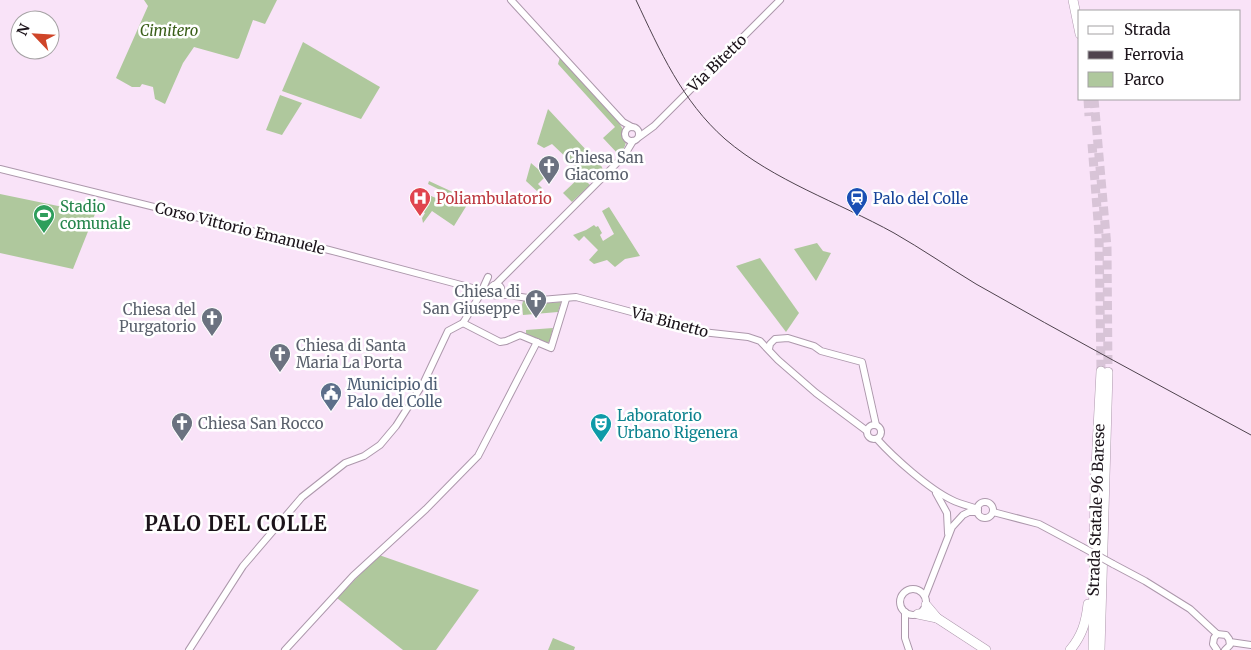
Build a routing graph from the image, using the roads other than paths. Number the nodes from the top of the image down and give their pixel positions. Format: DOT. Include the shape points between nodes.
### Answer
graph roads {
  1 [pos="511,0"];
  2 [pos="780,0"];
  3 [pos="1073,0"];
  4 [pos="1078,24"];
  5 [pos="654,126"];
  6 [pos="632,129"];
  7 [pos="633,139"];
  8 [pos="0,168"];
  9 [pos="496,289"];
  10 [pos="481,291"];
  11 [pos="566,299"];
  12 [pos="463,323"];
  13 [pos="537,342"];
  14 [pos="769,349"];
  15 [pos="876,425"];
  16 [pos="867,432"];
  17 [pos="877,439"];
  18 [pos="932,488"];
  19 [pos="978,510"];
  20 [pos="993,512"];
  21 [pos="947,538"];
  22 [pos="1093,544"];
  23 [pos="936,571"];
  24 [pos="917,589"];
  25 [pos="926,600"];
  26 [pos="905,612"];
  27 [pos="916,614"];
  28 [pos="937,618"];
  29 [pos="906,625"];
  30 [pos="1218,634"];
  31 [pos="1230,642"];
  32 [pos="1251,645"];
  33 [pos="189,650"];
  34 [pos="285,650"];
  35 [pos="909,650"];
  36 [pos="986,650"];
  37 [pos="1070,650"];
  38 [pos="1093,650"];
  39 [pos="1100,650"];
  40 [pos="1217,650"];
  41 [pos="1225,650"];
  1 -- 6 [label="street"];
  2 -- 5 [label="street, Via Bitetto"];
  3 -- 4 [label="highway"];
  5 -- 6 [label="street"];
  5 -- 7 [label="street, Via Bitetto"];
  6 -- 7 [label="street" via="639,132"];
  6 -- 7 [label="street" via="626,136"];
  7 -- 9 [label="street" via="624,156 501,279"];
  8 -- 10 [label="street, Corso Vittorio Emanuele"];
  9 -- 10 [label="street"];
  9 -- 10 [label="street" via="488,276"];
  9 -- 11 [label="street, Via Binetto" via="508,295 541,300"];
  10 -- 12 [label="street"];
  11 -- 13 [label="street" via="551,348"];
  11 -- 14 [label="street, Via Binetto" via="576,297 702,332 748,337"];
  12 -- 13 [label="street" via="500,342 520,335"];
  12 -- 33 [label="street" via="448,331 424,382 396,426 374,449 345,463 302,497 243,566"];
  13 -- 34 [label="street" via="478,456 353,576"];
  14 -- 15 [label="street" via="775,339 788,338 862,362"];
  14 -- 16 [label="street, Via Binetto" via="792,372"];
  15 -- 16 [label="street" via="870,426"];
  15 -- 17 [label="street" via="882,431"];
  16 -- 17 [label="street" via="871,438"];
  17 -- 18 [label="street"];
  18 -- 19 [label="street" via="951,500"];
  18 -- 21 [label="street" via="947,513"];
  19 -- 20 [label="street" via="985,518"];
  19 -- 20 [label="street" via="980,504 987,502"];
  19 -- 21 [label="street" via="956,521"];
  20 -- 30 [label="street, bridge" via="1039,524 1082,546 1190,608"];
  21 -- 23 [label="street"];
  22 -- 37 [label="highway" via="1086,621 1078,641"];
  22 -- 38 [label="highway, Strada Statale 96 Barese"];
  22 -- 39 [label="highway, Strada Statale 96 Barese" via="1104,371"];
  23 -- 24 [label="street" via="926,585"];
  23 -- 25 [label="street"];
  24 -- 25 [label="street"];
  24 -- 26 [label="street" via="903,594 900,602"];
  25 -- 27 [label="street" via="924,610"];
  25 -- 28 [label="highway"];
  26 -- 27 [label="street"];
  26 -- 29 [label="street"];
  27 -- 28 [label="highway"];
  27 -- 29 [label="street"];
  28 -- 36 [label="highway"];
  29 -- 35 [label="street" via="905,638"];
  30 -- 31 [label="street" via="1226,635"];
  30 -- 40 [label="street" via="1212,644"];
  31 -- 32 [label="street"];
  31 -- 41 [label="street"];
}
